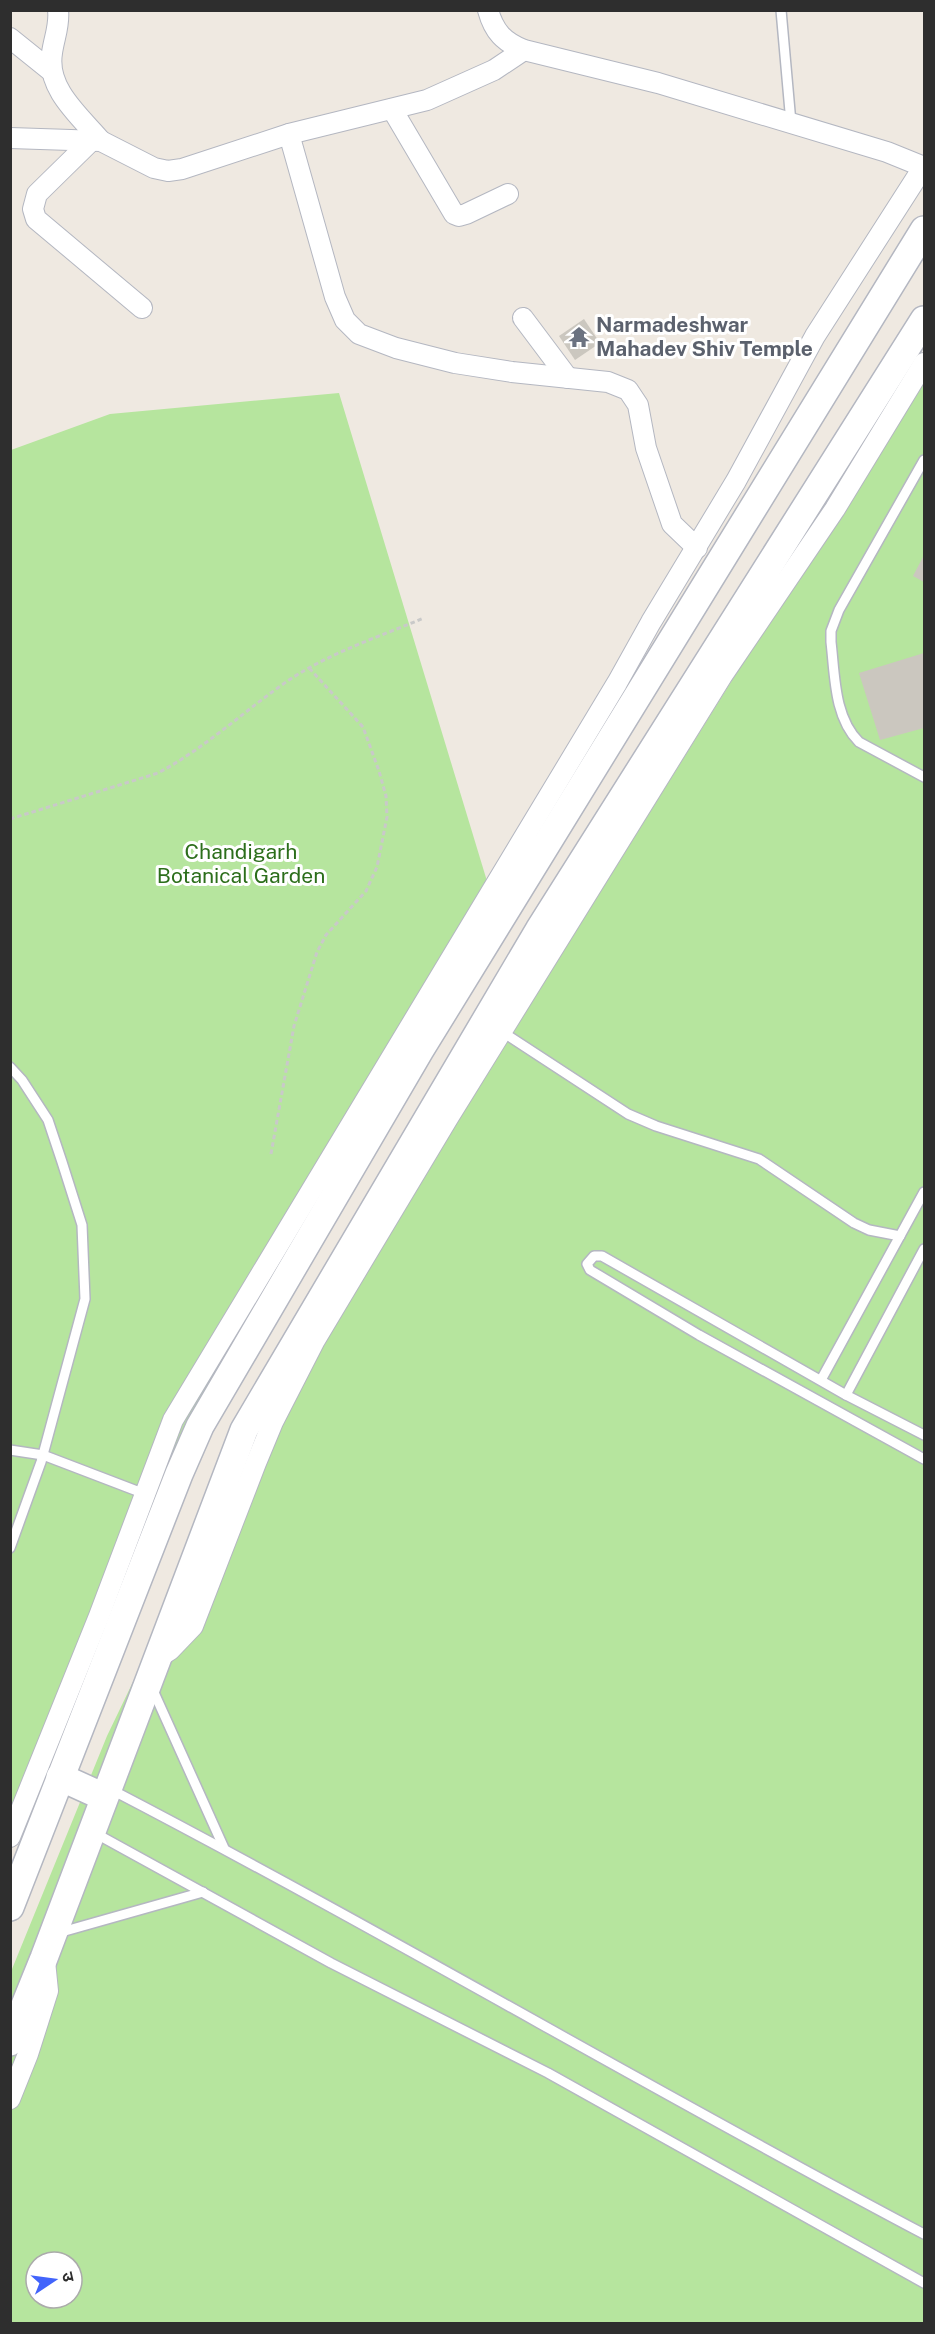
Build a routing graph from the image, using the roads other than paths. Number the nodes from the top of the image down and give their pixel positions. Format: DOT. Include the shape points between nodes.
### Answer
graph roads {
  1 [pos="58,10"];
  2 [pos="488,10"];
  3 [pos="781,10"];
  4 [pos="10,38"];
  5 [pos="524,50"];
  6 [pos="51,71"];
  7 [pos="392,110"];
  8 [pos="791,123"];
  9 [pos="289,134"];
  10 [pos="10,138"];
  11 [pos="97,140"];
  12 [pos="924,167"];
  13 [pos="508,194"];
  14 [pos="924,230"];
  15 [pos="142,309"];
  16 [pos="523,318"];
  17 [pos="924,320"];
  18 [pos="924,363"];
  19 [pos="568,378"];
  20 [pos="924,460"];
  21 [pos="697,548"];
  22 [pos="924,777"];
  23 [pos="494,1026"];
  24 [pos="10,1066"];
  25 [pos="924,1192"];
  26 [pos="900,1236"];
  27 [pos="924,1250"];
  28 [pos="821,1380"];
  29 [pos="846,1395"];
  30 [pos="924,1435"];
  31 [pos="10,1450"];
  32 [pos="43,1455"];
  33 [pos="924,1459"];
  34 [pos="145,1494"];
  35 [pos="10,1548"];
  36 [pos="153,1669"];
  37 [pos="60,1777"];
  38 [pos="106,1792"];
  39 [pos="91,1831"];
  40 [pos="10,1837"];
  41 [pos="224,1848"];
  42 [pos="203,1892"];
  43 [pos="10,1907"];
  44 [pos="48,1946"];
  45 [pos="10,2042"];
  46 [pos="10,2099"];
  47 [pos="924,2234"];
  48 [pos="924,2283"];
  1 -- 6 [label="street"];
  2 -- 5 [label="street" via="497,34"];
  3 -- 8 [label="lane"];
  4 -- 6 [label="street"];
  5 -- 7 [label="street" via="462,85"];
  5 -- 8 [label="street" via="658,83"];
  6 -- 11 [label="street" via="56,85"];
  7 -- 9 [label="street"];
  7 -- 13 [label="street" via="454,214 466,214"];
  8 -- 12 [label="street"];
  9 -- 11 [label="street" via="183,170 168,171"];
  9 -- 19 [label="street" via="335,297 345,320 359,334 455,363"];
  10 -- 11 [label="street"];
  11 -- 15 [label="street" via="37,194 33,209 36,219"];
  12 -- 21 [label="street" via="816,336"];
  14 -- 37 [label="main road" via="420,1050 200,1426"];
  16 -- 19 [label="street"];
  17 -- 23 [label="main road" via="539,930"];
  18 -- 23 [label="street" via="835,509"];
  19 -- 21 [label="street" via="608,382 628,390 638,405 646,448 672,524"];
  20 -- 22 [label="lane" via="839,610 831,642 840,708 852,735"];
  21 -- 34 [label="street" via="178,1411"];
  23 -- 26 [label="lane" via="628,1114 759,1159 854,1223"];
  23 -- 36 [label="main road" via="244,1430"];
  24 -- 32 [label="lane" via="48,1120 82,1225 85,1299"];
  25 -- 26 [label="lane"];
  26 -- 28 [label="lane"];
  27 -- 29 [label="lane"];
  28 -- 29 [label="lane"];
  28 -- 33 [label="lane" via="602,1256 588,1260 590,1270 699,1335"];
  29 -- 30 [label="lane"];
  31 -- 32 [label="lane"];
  32 -- 34 [label="lane"];
  32 -- 35 [label="lane"];
  34 -- 40 [label="street"];
  36 -- 38 [label="main road"];
  36 -- 41 [label="lane"];
  37 -- 38 [label="main road"];
  37 -- 43 [label="main road"];
  38 -- 39 [label="main road"];
  38 -- 41 [label="lane"];
  39 -- 42 [label="lane"];
  39 -- 44 [label="main road"];
  41 -- 47 [label="lane"];
  42 -- 44 [label="lane"];
  42 -- 48 [label="lane" via="331,1963 548,2073"];
  44 -- 45 [label="main road"];
  44 -- 46 [label="street" via="48,1991"];
}
